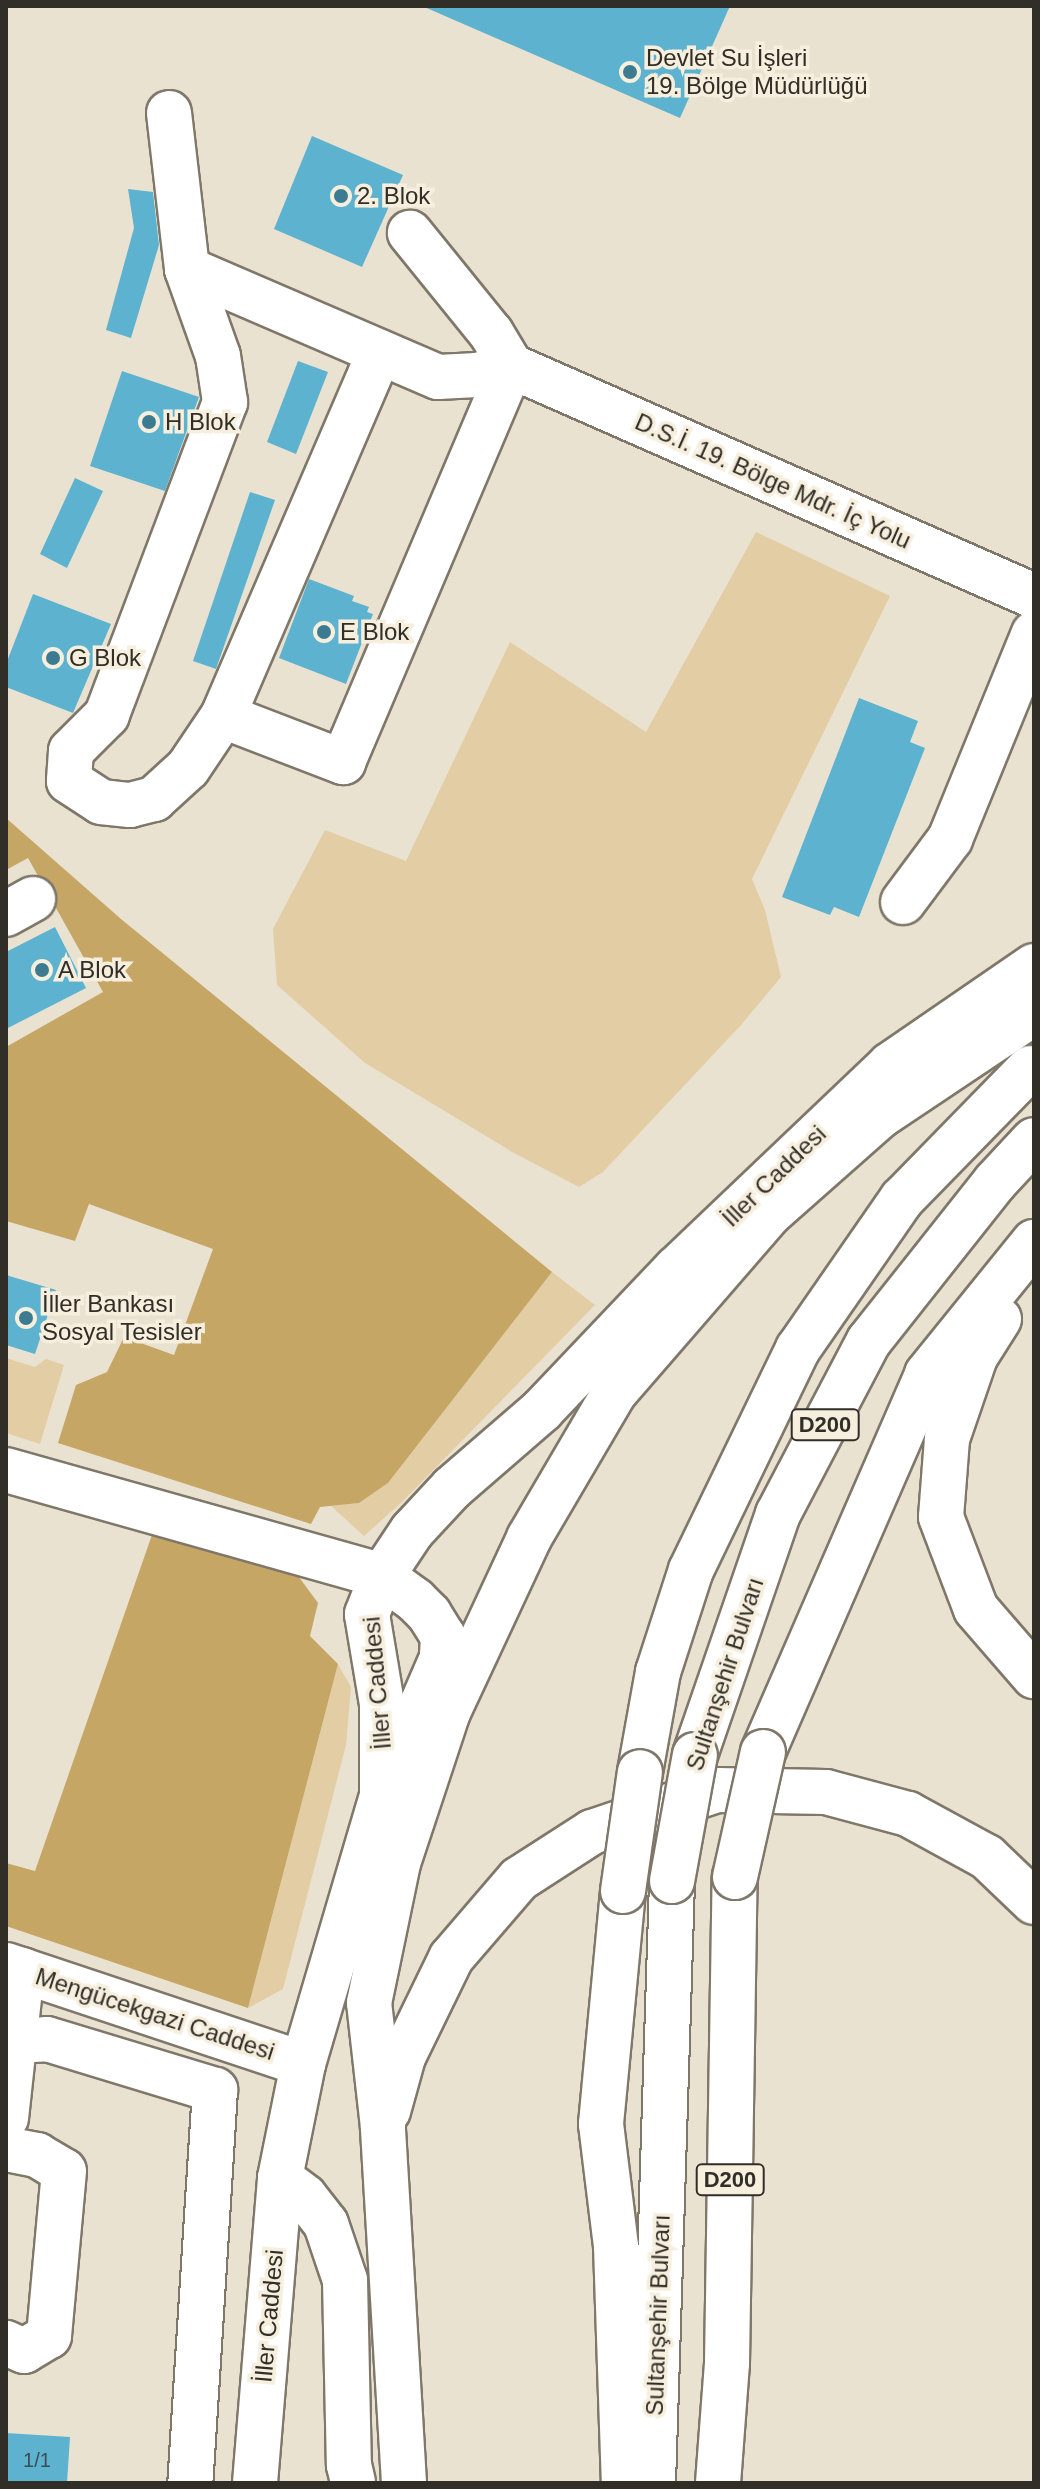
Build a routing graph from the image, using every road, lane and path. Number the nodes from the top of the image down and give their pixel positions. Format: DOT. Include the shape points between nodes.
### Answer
graph roads {
  1 [pos="169,113"];
  2 [pos="410,233"];
  3 [pos="187,269"];
  4 [pos="380,352"];
  5 [pos="511,366"];
  6 [pos="1034,596"];
  7 [pos="1034,633"];
  8 [pos="223,716"];
  9 [pos="903,902"];
  10 [pos="1034,966"];
  11 [pos="1034,1013"];
  12 [pos="1030,1068"];
  13 [pos="1034,1140"];
  14 [pos="1034,1242"];
  15 [pos="1034,1269"];
  16 [pos="6,1470"];
  17 [pos="382,1576"];
  18 [pos="991,1627"];
  19 [pos="1034,1676"];
  20 [pos="1034,1691"];
  21 [pos="382,1796"];
  22 [pos="1034,1902"];
  23 [pos="14,1968"];
  24 [pos="14,2041"];
  25 [pos="303,2064"];
  26 [pos="7,2098"];
  27 [pos="383,2127"];
  28 [pos="6,2149"];
  29 [pos="280,2178"];
  30 [pos="6,2343"];
  31 [pos="190,2483"];
  32 [pos="255,2483"];
  33 [pos="353,2483"];
  34 [pos="404,2483"];
  35 [pos="624,2483"];
  36 [pos="653,2483"];
  37 [pos="718,2483"];
  1 -- 3 [label="main road"];
  2 -- 5 [label="main road" via="491,333"];
  3 -- 4 [label="main road"];
  3 -- 8 [label="main road" via="218,356 225,402 107,715 71,751 69,781 101,802 130,805 154,799 188,768"];
  4 -- 5 [label="main road" via="438,377"];
  4 -- 8 [label="main road"];
  5 -- 6 [label="main road, D.S.İ. 19. Bölge Mdr. İç Yolu"];
  5 -- 8 [label="main road" via="343,762"];
  7 -- 9 [label="main road" via="950,839"];
  10 -- 17 [label="main road, İller Caddesi" via="890,1065 676,1269 542,1410 452,1488 412,1531"];
  11 -- 27 [label="main road" via="880,1116 768,1215 614,1393 529,1538 448,1712 398,1863 369,2003"];
  12 -- 35 [label="main road, bridge" via="902,1199 798,1349 691,1570 658,1672 623,1891 601,2124 616,2246"];
  13 -- 36 [label="main road, Sultanşehir Bulvarı / D200, bridge" via="869,1341 778,1514 695,1755 672,1881"];
  14 -- 37 [label="main road, D200, bridge" via="927,1374 763,1752 735,1877 727,2363"];
  15 -- 18 [label="main road" via="975,1357 947,1439 941,1517 976,1609"];
  16 -- 17 [label="main road"];
  17 -- 21 [label="main road, İller Caddesi" via="367,1614 382,1704"];
  17 -- 21 [label="main road" via="429,1614 443,1636 442,1658 430,1692"];
  18 -- 19 [label="main road"];
  18 -- 20 [label="main road"];
  21 -- 25 [label="main road, İller Caddesi"];
  22 -- 27 [label="main road" via="987,1857 908,1814 826,1792 717,1790 592,1832 519,1879 451,1958 403,2057"];
  23 -- 24 [label="main road"];
  23 -- 25 [label="main road, Mengücekgazi Caddesi"];
  24 -- 26 [label="main road"];
  24 -- 31 [label="main road" via="47,2039 215,2090"];
  25 -- 29 [label="main road, İller Caddesi"];
  27 -- 34 [label="main road"];
  28 -- 30 [label="main road" via="37,2155 64,2171 49,2336 24,2351"];
  29 -- 32 [label="main road, İller Caddesi"];
  29 -- 33 [label="main road" via="305,2197 326,2224 345,2280"];
}
